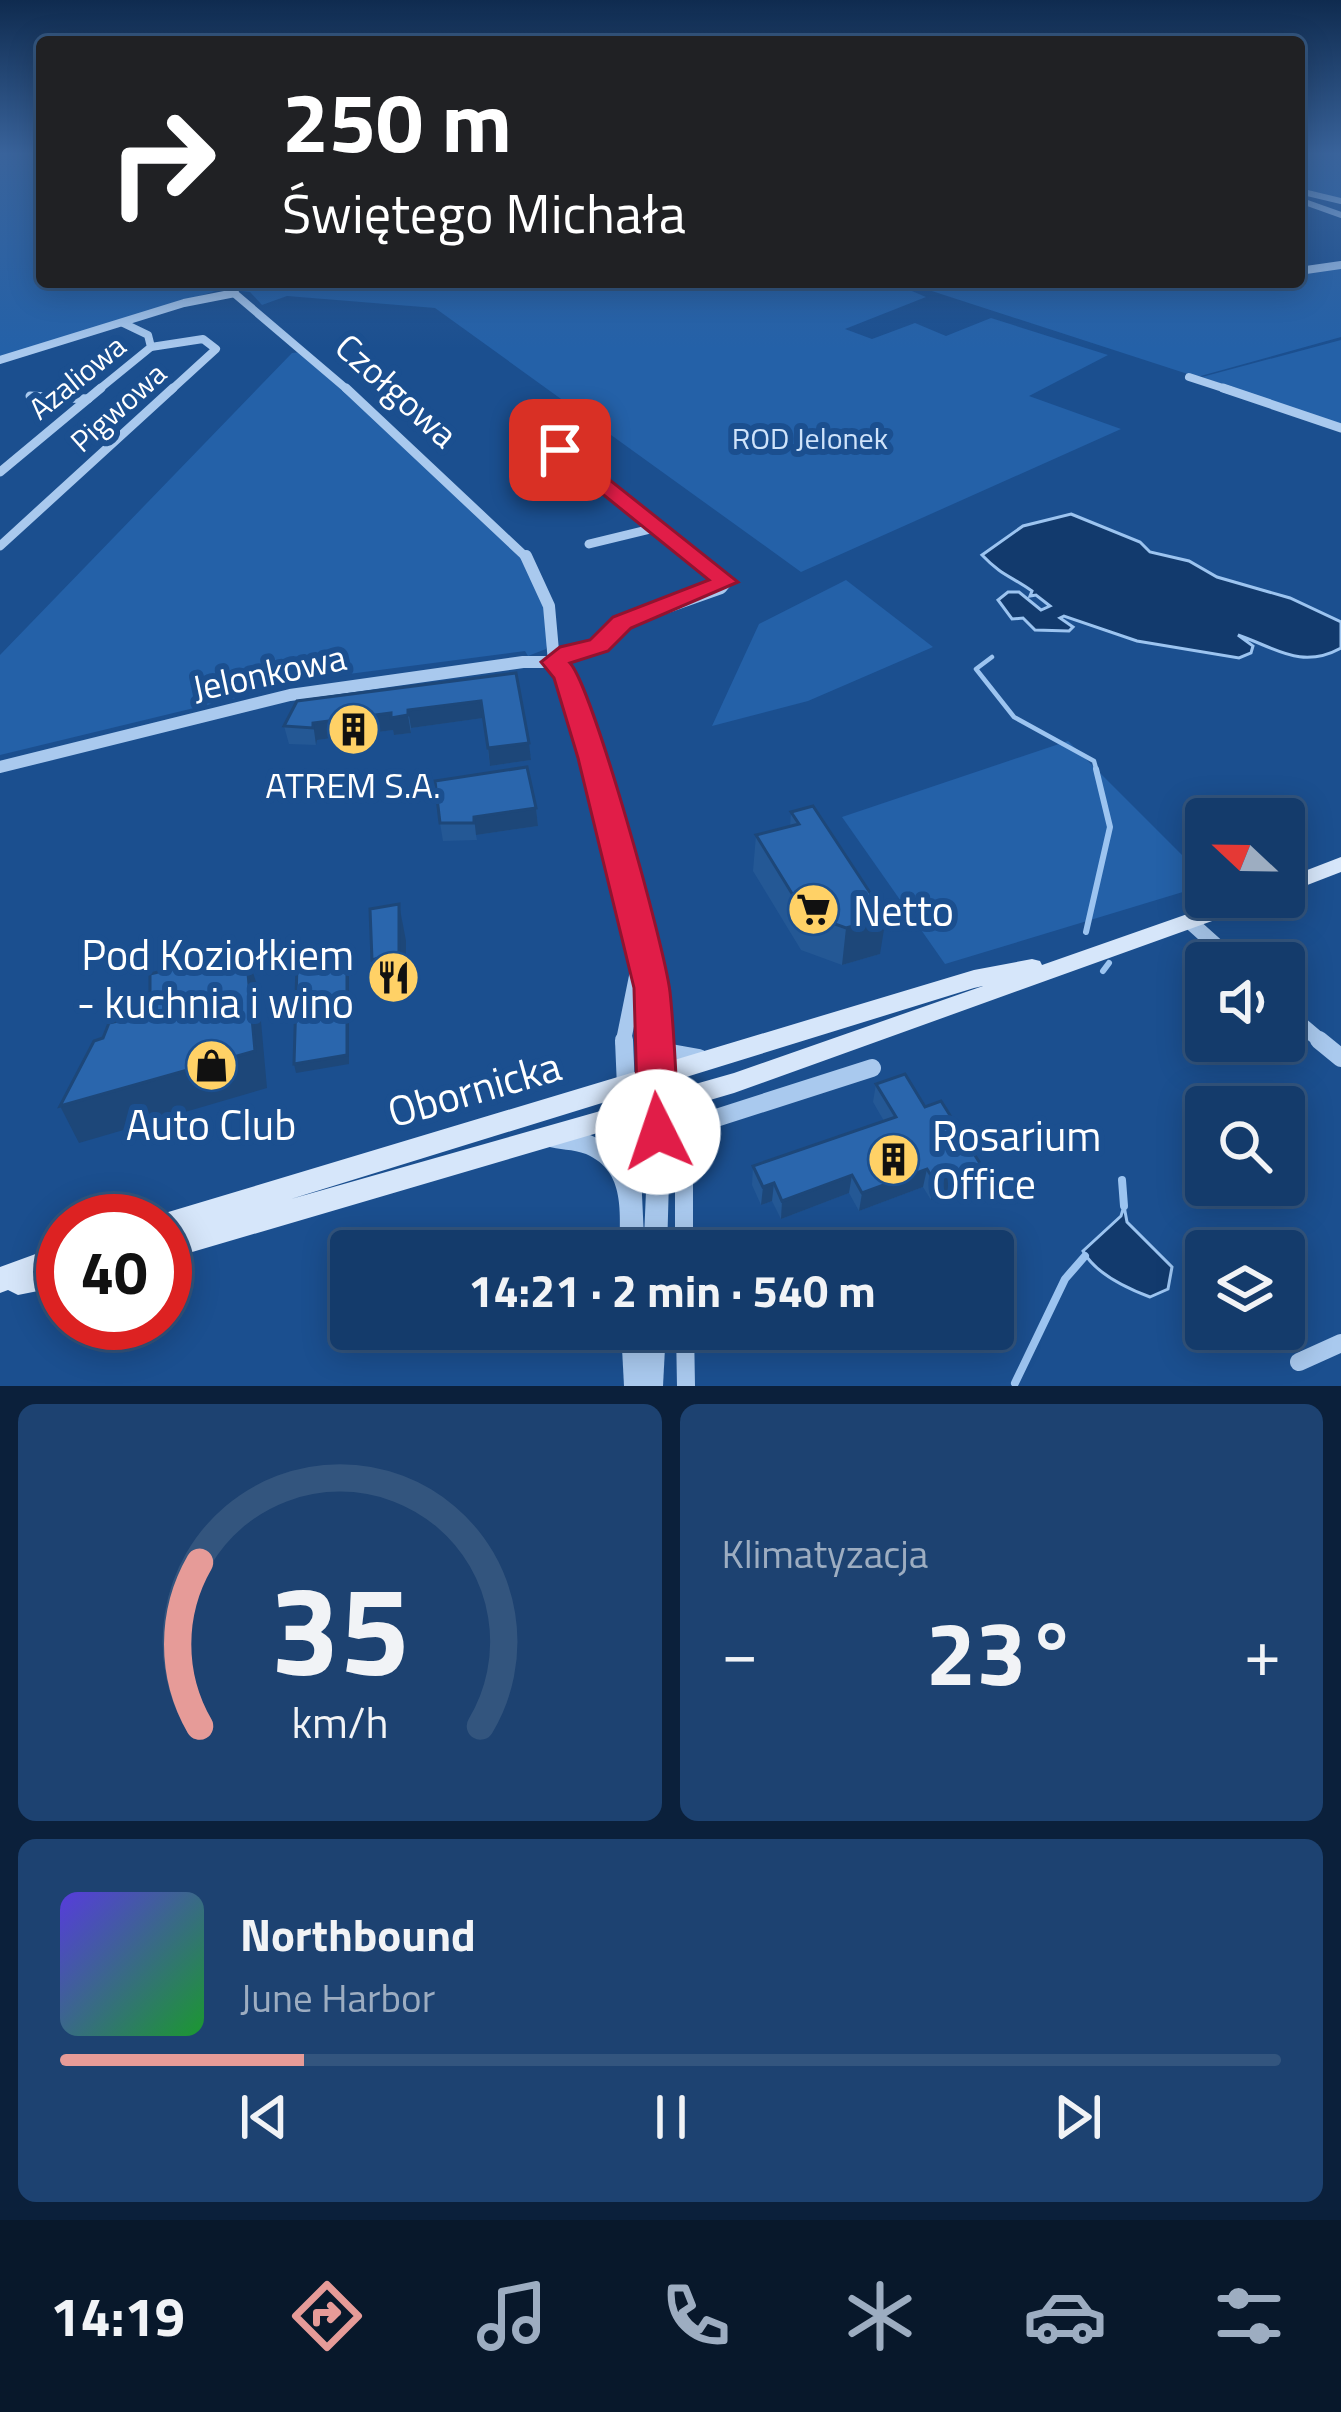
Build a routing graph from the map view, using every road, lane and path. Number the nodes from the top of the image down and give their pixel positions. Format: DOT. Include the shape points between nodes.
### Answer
graph roads {
  1 [pos="1341,265"];
  2 [pos="1305,270"];
  3 [pos="122,322"];
  4 [pos="151,347"];
  5 [pos="0,360"];
  6 [pos="1189,377"];
  7 [pos="30,396"];
  8 [pos="90,399"];
  9 [pos="528,425"];
  10 [pos="1341,428"];
  11 [pos="0,452"];
  12 [pos="24,452"];
  13 [pos="0,472"];
  14 [pos="593,476"];
  15 [pos="534,496"];
  16 [pos="659,526"];
  17 [pos="589,544"];
  18 [pos="0,546"];
  19 [pos="554,662"];
  20 [pos="0,767"];
  21 [pos="1341,864"];
  22 [pos="1305,879"];
  23 [pos="1198,918"];
  24 [pos="1189,921"];
  25 [pos="1212,942"];
  26 [pos="642,953"];
  27 [pos="1083,955"];
  28 [pos="1305,1028"];
  29 [pos="654,1036"];
  30 [pos="724,1058"];
  31 [pos="1341,1058"];
  32 [pos="872,1068"];
  33 [pos="655,1078"];
  34 [pos="627,1100"];
  35 [pos="658,1106"];
  36 [pos="545,1139"];
  37 [pos="627,1178"];
  38 [pos="192,1218"];
  39 [pos="631,1230"];
  40 [pos="655,1230"];
  41 [pos="685,1230"];
  42 [pos="192,1239"];
  43 [pos="36,1268"];
  44 [pos="36,1277"];
  45 [pos="0,1283"];
  46 [pos="1341,1343"];
  47 [pos="635,1350"];
  48 [pos="652,1350"];
  49 [pos="685,1350"];
  50 [pos="1299,1362"];
  51 [pos="637,1386"];
  52 [pos="650,1386"];
  53 [pos="686,1386"];
  1 -- 2 [label="street"];
  3 -- 4 [label="street, Azaliowa" via="144,332"];
  3 -- 5 [label="street"];
  3 -- 19 [label="street, Czołgowa" via="232,290 525,553 549,606"];
  4 -- 8 [label="street, Azaliowa"];
  4 -- 18 [label="street, Pigwowa" via="203,339 216,349"];
  6 -- 10 [label="street"];
  7 -- 8 [label="street"];
  8 -- 12 [label="street, Azaliowa"];
  9 -- 14 [label="street"];
  11 -- 12 [label="street"];
  12 -- 13 [label="street, Azaliowa"];
  14 -- 15 [label="street"];
  14 -- 16 [label="street"];
  16 -- 17 [label="street"];
  16 -- 19 [label="street" via="724,586 622,623 599,645"];
  19 -- 20 [label="street, Jelonkowa" via="304,692"];
  19 -- 26 [label="street, Czołgowa" via="567,676 592,758"];
  21 -- 22 [label="main road"];
  23 -- 24 [label="main road, Obornicka"];
  24 -- 25 [label="street"];
  24 -- 27 [label="main road, Obornicka"];
  26 -- 29 [label="street, Czołgowa"];
  26 -- 34 [label="street, Czołgowa" via="623,1043"];
  27 -- 30 [label="main road, Obornicka" via="974,979"];
  27 -- 35 [label="main road, Obornicka"];
  28 -- 31 [label="street"];
  29 -- 30 [label="street" via="671,1053"];
  29 -- 33 [label="street, Czołgowa"];
  30 -- 33 [label="main road, Obornicka"];
  32 -- 41 [label="street" via="688,1127"];
  33 -- 34 [label="main road, Obornicka"];
  33 -- 35 [label="street"];
  34 -- 35 [label="main road, Obornicka"];
  34 -- 36 [label="main road, Obornicka"];
  34 -- 37 [label="street"];
  34 -- 38 [label="main road, Obornicka"];
  35 -- 40 [label="street"];
  36 -- 37 [label="street" via="584,1141 614,1158"];
  36 -- 42 [label="main road, Obornicka"];
  37 -- 39 [label="street"];
  43 -- 45 [label="main road"];
  44 -- 45 [label="main road"];
  46 -- 50 [label="street"];
  47 -- 51 [label="street"];
  48 -- 52 [label="street"];
  49 -- 53 [label="street"];
}
